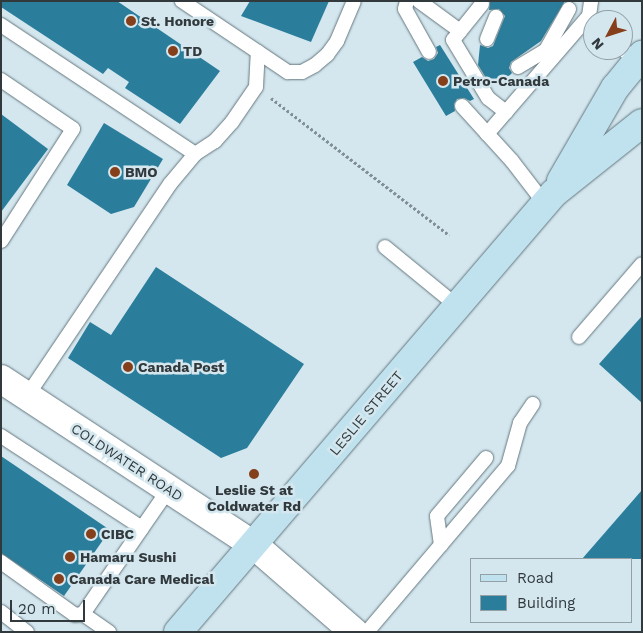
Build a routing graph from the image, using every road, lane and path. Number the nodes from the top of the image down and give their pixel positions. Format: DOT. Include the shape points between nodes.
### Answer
graph roads {
  1 [pos="182,1"];
  2 [pos="354,1"];
  3 [pos="407,1"];
  4 [pos="419,1"];
  5 [pos="482,4"];
  6 [pos="569,10"];
  7 [pos="496,17"];
  8 [pos="583,24"];
  9 [pos="1,25"];
  10 [pos="553,27"];
  11 [pos="460,31"];
  12 [pos="487,39"];
  13 [pos="258,52"];
  14 [pos="429,52"];
  15 [pos="545,52"];
  16 [pos="634,56"];
  17 [pos="518,67"];
  18 [pos="1,80"];
  19 [pos="256,87"];
  20 [pos="462,106"];
  21 [pos="506,112"];
  22 [pos="642,123"];
  23 [pos="487,134"];
  24 [pos="195,154"];
  25 [pos="549,199"];
  26 [pos="449,235"];
  27 [pos="1,241"];
  28 [pos="385,247"];
  29 [pos="642,264"];
  30 [pos="457,306"];
  31 [pos="579,336"];
  32 [pos="1,378"];
  33 [pos="27,396"];
  34 [pos="533,404"];
  35 [pos="1,436"];
  36 [pos="486,458"];
  37 [pos="169,489"];
  38 [pos="142,528"];
  39 [pos="254,545"];
  40 [pos="440,545"];
  41 [pos="1,562"];
  42 [pos="1,612"];
  43 [pos="83,614"];
  44 [pos="27,632"];
  45 [pos="109,632"];
  46 [pos="178,632"];
  47 [pos="354,632"];
  48 [pos="367,632"];
  1 -- 13 [label="lane"];
  2 -- 13 [label="lane" via="337,41 327,55 302,72 288,72"];
  3 -- 14 [label="lane" via="404,9"];
  4 -- 11 [label="lane"];
  5 -- 11 [label="lane"];
  6 -- 15 [label="lane"];
  7 -- 12 [label="lane"];
  8 -- 15 [label="lane"];
  9 -- 24 [label="lane"];
  10 -- 15 [label="lane"];
  11 -- 21 [label="lane" via="453,40 488,98"];
  13 -- 19 [label="lane"];
  15 -- 17 [label="lane"];
  15 -- 21 [label="lane"];
  16 -- 25 [label="main road, LESLIE STREET"];
  18 -- 27 [label="lane" via="73,129"];
  19 -- 24 [label="lane" via="215,141"];
  19 -- 26 [label="path"];
  20 -- 23 [label="lane"];
  21 -- 23 [label="lane"];
  22 -- 25 [label="main road, LESLIE STREET"];
  23 -- 25 [label="lane"];
  24 -- 33 [label="lane" via="154,207"];
  25 -- 30 [label="main road, LESLIE STREET"];
  28 -- 30 [label="lane"];
  29 -- 31 [label="lane"];
  30 -- 39 [label="main road, LESLIE STREET"];
  32 -- 33 [label="street, COLDWATER ROAD"];
  33 -- 37 [label="street, COLDWATER ROAD"];
  34 -- 40 [label="lane" via="520,423 508,466"];
  35 -- 38 [label="lane"];
  36 -- 40 [label="lane" via="437,516"];
  37 -- 38 [label="lane"];
  37 -- 39 [label="street, COLDWATER ROAD"];
  38 -- 43 [label="lane"];
  39 -- 46 [label="main road, LESLIE STREET"];
  39 -- 47 [label="street, COLDWATER ROAD"];
  40 -- 48 [label="lane"];
  41 -- 43 [label="lane" via="75,615"];
  42 -- 44 [label="lane"];
  43 -- 45 [label="lane"];
}
